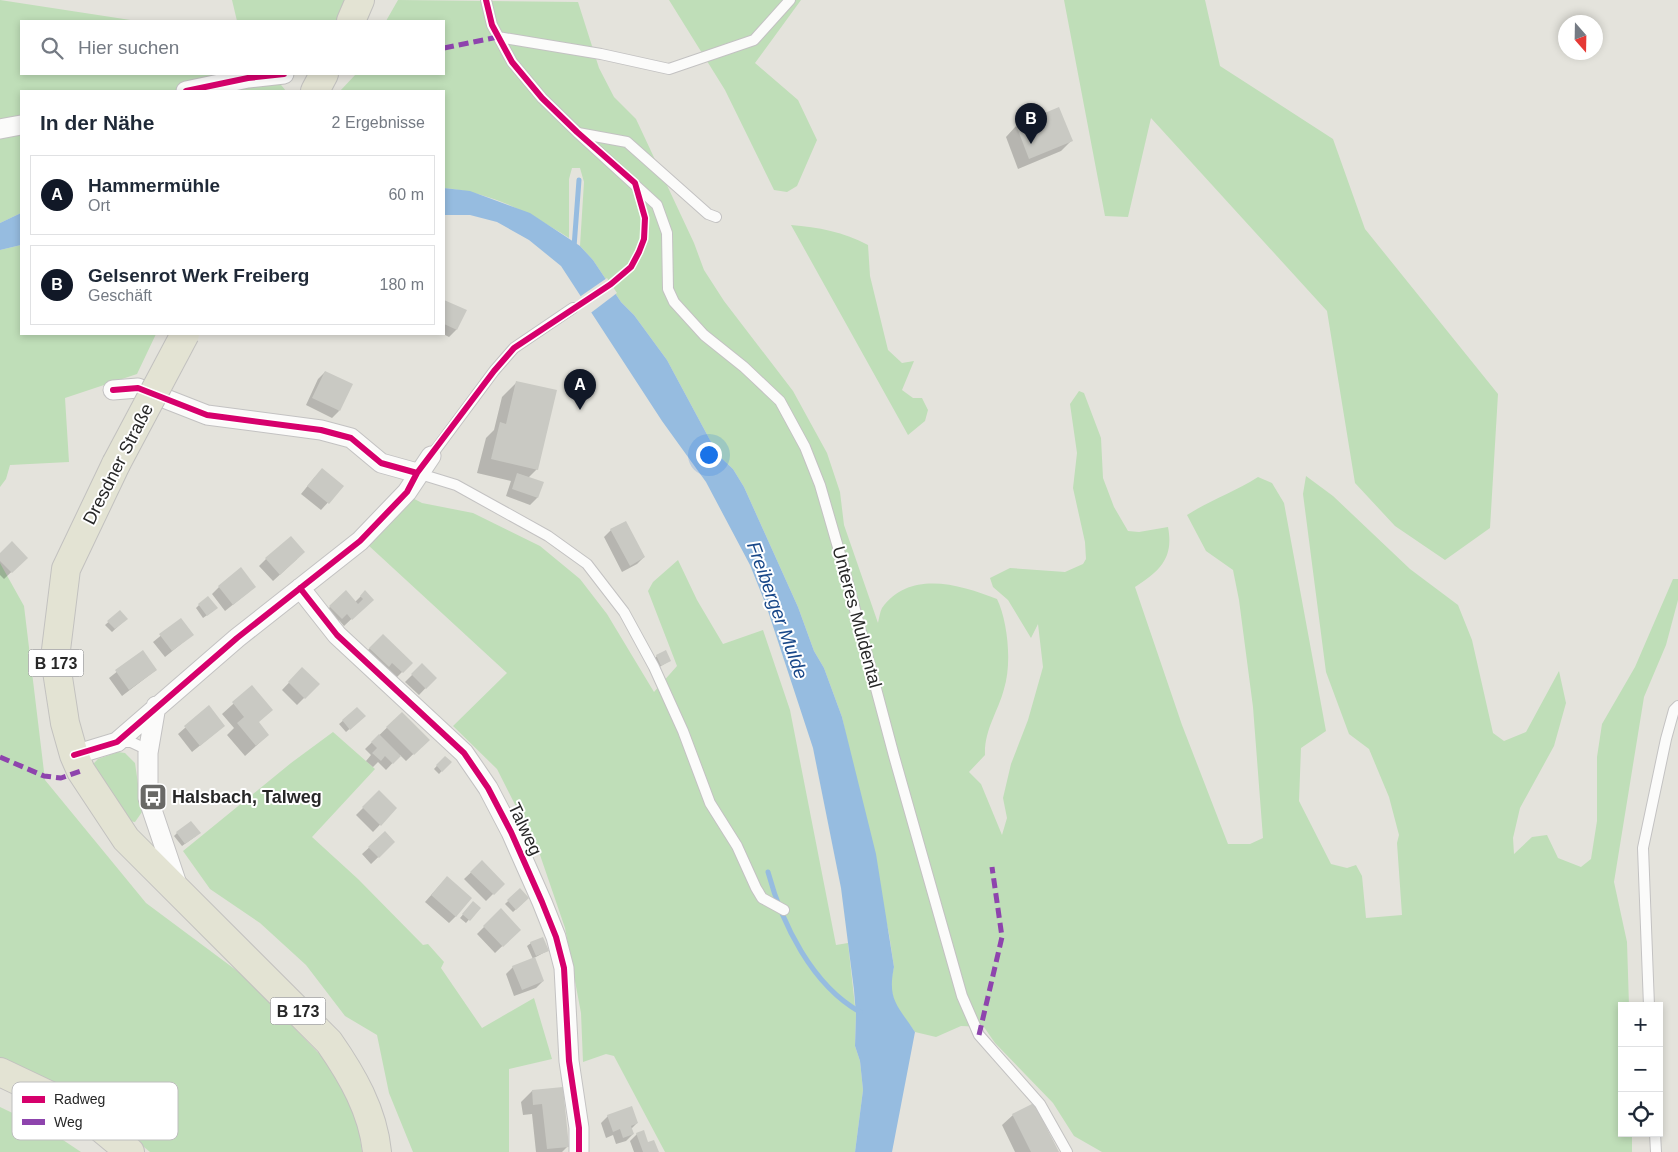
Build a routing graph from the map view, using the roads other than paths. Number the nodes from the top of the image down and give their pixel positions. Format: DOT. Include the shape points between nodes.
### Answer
graph roads {
  1 [pos="360,0"];
  2 [pos="486,0"];
  3 [pos="790,0"];
  4 [pos="351,20"];
  5 [pos="498,37"];
  6 [pos="278,75"];
  7 [pos="323,75"];
  8 [pos="192,90"];
  9 [pos="316,90"];
  10 [pos="577,132"];
  11 [pos="716,217"];
  12 [pos="573,308"];
  13 [pos="184,335"];
  14 [pos="114,390"];
  15 [pos="431,456"];
  16 [pos="417,473"];
  17 [pos="66,569"];
  18 [pos="300,588"];
  19 [pos="156,706"];
  20 [pos="1678,706"];
  21 [pos="117,742"];
  22 [pos="148,753"];
  23 [pos="74,755"];
  24 [pos="180,894"];
  25 [pos="784,910"];
  26 [pos="1649,1002"];
  27 [pos="0,1072"];
  28 [pos="21,1082"];
  29 [pos="1655,1137"];
  30 [pos="115,1140"];
  31 [pos="130,1152"];
  32 [pos="377,1152"];
  33 [pos="578,1152"];
  34 [pos="1068,1152"];
  35 [pos="1656,1152"];
  1 -- 4 [label="main road"];
  2 -- 5 [label="lane, Unteres Muldental"];
  3 -- 5 [label="lane" via="754,40 669,69"];
  5 -- 10 [label="lane, Unteres Muldental" via="542,98"];
  6 -- 8 [label="street"];
  7 -- 9 [label="main road"];
  10 -- 11 [label="lane" via="627,142 708,214"];
  10 -- 34 [label="lane, Unteres Muldental" via="657,205 667,233 668,289 674,302 704,335 744,366 780,401 805,447 820,485 842,561 962,996 979,1035 1040,1104"];
  12 -- 15 [label="lane" via="514,348"];
  13 -- 17 [label="main road, Dresdner Straße / B 173, bridge" via="116,464"];
  14 -- 16 [label="street" via="138,388 207,415 321,430 351,438 381,462"];
  15 -- 16 [label="street"];
  16 -- 18 [label="street" via="407,492 388,514"];
  16 -- 25 [label="lane" via="456,484 548,536 587,564 624,612 654,667 710,803 737,846 756,888 762,898"];
  17 -- 23 [label="main road, B 173 / B 173" via="55,658 65,723"];
  18 -- 19 [label="street"];
  18 -- 33 [label="street, Talweg" via="337,635 464,753 488,788 506,823 542,902 564,968 569,1061 579,1128"];
  19 -- 21 [label="street"];
  19 -- 22 [label="street"];
  20 -- 26 [label="lane" via="1666,739 1643,848"];
  21 -- 22 [label="lane" via="140,744"];
  21 -- 23 [label="street"];
  22 -- 24 [label="street" via="148,798"];
  23 -- 24 [label="main road, B 173 / B 173" via="126,839"];
  24 -- 32 [label="main road, B 173 / B 173" via="329,1042 350,1072 375,1129"];
  27 -- 28 [label="main road"];
  29 -- 35 [label="lane"];
  30 -- 31 [label="main road"];
}
